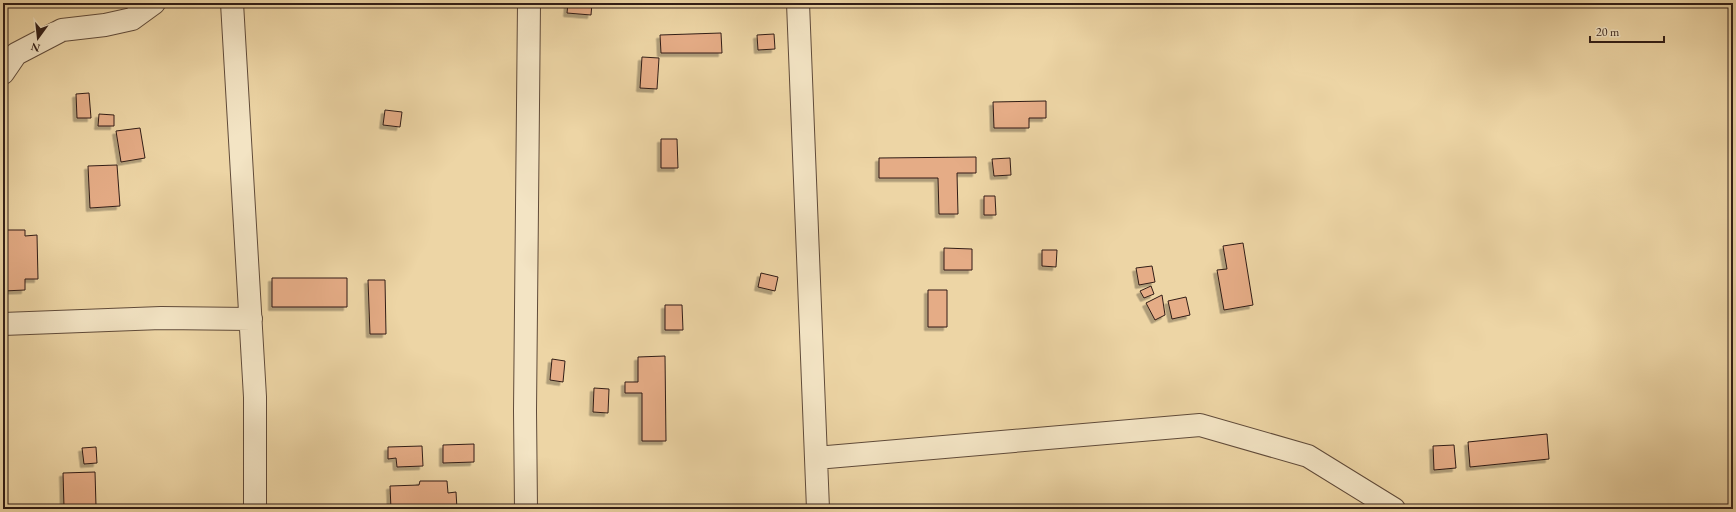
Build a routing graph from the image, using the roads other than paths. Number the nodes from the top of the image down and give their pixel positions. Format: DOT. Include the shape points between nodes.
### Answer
graph roads {
  1 [pos="154,3"];
  2 [pos="232,3"];
  3 [pos="529,3"];
  4 [pos="798,3"];
  5 [pos="3,74"];
  6 [pos="251,319"];
  7 [pos="3,324"];
  8 [pos="816,458"];
  9 [pos="255,509"];
  10 [pos="526,509"];
  11 [pos="818,509"];
  12 [pos="1394,509"];
  1 -- 5 [label="street" via="132,19 62,30 16,54"];
  2 -- 6 [label="street"];
  3 -- 10 [label="street"];
  4 -- 8 [label="street"];
  6 -- 7 [label="street" via="161,318"];
  6 -- 9 [label="street" via="255,397"];
  8 -- 11 [label="street"];
  8 -- 12 [label="street" via="1200,425 1308,456"];
}
